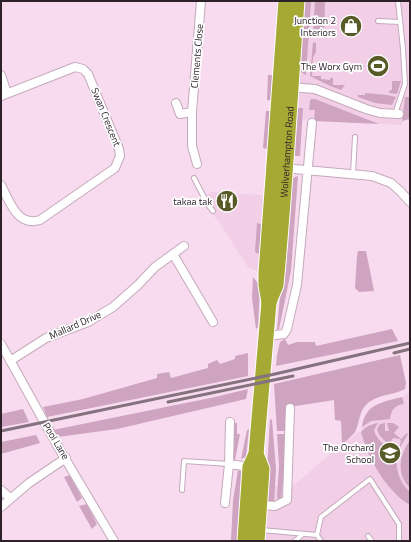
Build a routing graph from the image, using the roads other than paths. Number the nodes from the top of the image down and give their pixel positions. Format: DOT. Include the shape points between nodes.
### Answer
graph roads {
  1 [pos="201,1"];
  2 [pos="286,1"];
  3 [pos="297,1"];
  4 [pos="398,1"];
  5 [pos="378,21"];
  6 [pos="400,22"];
  7 [pos="1,75"];
  8 [pos="290,87"];
  9 [pos="4,94"];
  10 [pos="176,103"];
  11 [pos="192,112"];
  12 [pos="397,114"];
  13 [pos="312,123"];
  14 [pos="355,137"];
  15 [pos="197,164"];
  16 [pos="280,167"];
  17 [pos="307,170"];
  18 [pos="353,174"];
  19 [pos="194,178"];
  20 [pos="1,185"];
  21 [pos="410,202"];
  22 [pos="214,211"];
  23 [pos="184,246"];
  24 [pos="172,254"];
  25 [pos="213,322"];
  26 [pos="267,336"];
  27 [pos="1,344"];
  28 [pos="10,361"];
  29 [pos="290,408"];
  30 [pos="230,422"];
  31 [pos="66,458"];
  32 [pos="253,460"];
  33 [pos="229,464"];
  34 [pos="1,490"];
  35 [pos="182,490"];
  36 [pos="10,498"];
  37 [pos="225,503"];
  38 [pos="260,505"];
  39 [pos="1,507"];
  40 [pos="303,534"];
  41 [pos="258,535"];
  42 [pos="317,535"];
  43 [pos="368,536"];
  44 [pos="111,540"];
  45 [pos="244,541"];
  46 [pos="295,541"];
  47 [pos="321,541"];
  48 [pos="372,541"];
  49 [pos="399,541"];
  1 -- 11 [label="street, Clements Close"];
  2 -- 16 [label="highway, Wolverhampton Road"];
  3 -- 8 [label="highway, Wolverhampton Road"];
  4 -- 6 [label="lane"];
  5 -- 6 [label="lane"];
  6 -- 12 [label="lane" via="405,84"];
  7 -- 9 [label="street, Swan Crescent"];
  8 -- 12 [label="street" via="316,89 366,109"];
  8 -- 16 [label="highway, Wolverhampton Road"];
  9 -- 20 [label="street, Swan Crescent" via="75,67 82,69 88,74 120,156 115,168 40,220 33,222 16,214"];
  10 -- 11 [label="street" via="180,114"];
  11 -- 15 [label="street, Clements Close" via="192,146"];
  13 -- 17 [label="street, Wolverhampton Road"];
  14 -- 18 [label="lane"];
  16 -- 17 [label="street"];
  16 -- 26 [label="highway, Wolverhampton Road" via="276,285 269,302"];
  17 -- 18 [label="street"];
  17 -- 26 [label="street, Wolverhampton Road" via="297,285 287,329 284,334"];
  18 -- 21 [label="street" via="387,181"];
  19 -- 22 [label="lane" via="208,206"];
  23 -- 24 [label="street, Mallard Drive"];
  24 -- 25 [label="street"];
  24 -- 28 [label="street, Mallard Drive" via="113,307 88,322 46,338"];
  26 -- 32 [label="highway, Wolverhampton Road"];
  27 -- 28 [label="street, Pool Lane"];
  28 -- 31 [label="street, Pool Lane"];
  29 -- 38 [label="street" via="287,500 275,506"];
  30 -- 33 [label="street"];
  31 -- 36 [label="street"];
  31 -- 44 [label="street, Pool Lane"];
  32 -- 33 [label="street"];
  32 -- 38 [label="highway, Wolverhampton Road" via="262,469"];
  32 -- 45 [label="highway, Wolverhampton Road"];
  33 -- 35 [label="lane" via="184,461"];
  33 -- 37 [label="street"];
  34 -- 36 [label="street"];
  36 -- 39 [label="street"];
  38 -- 41 [label="highway, Wolverhampton Road"];
  40 -- 41 [label="lane"];
  40 -- 42 [label="lane"];
  40 -- 46 [label="lane"];
  42 -- 47 [label="lane"];
  42 -- 49 [label="lane" via="321,517 370,479 399,524"];
  43 -- 48 [label="lane"];
}
